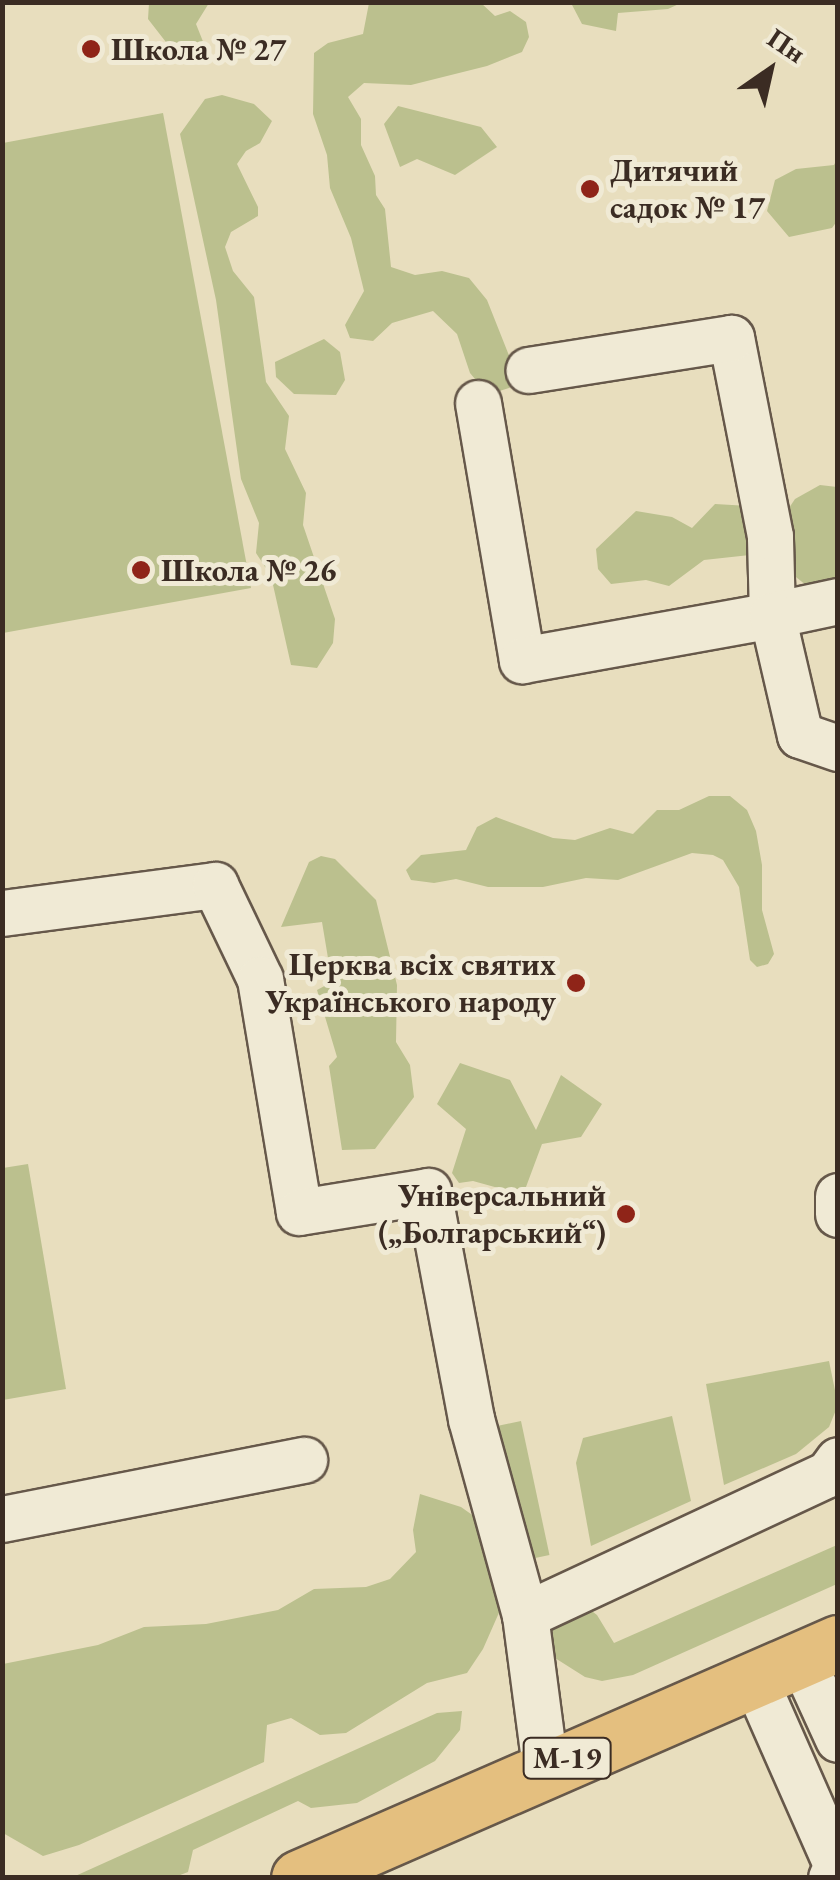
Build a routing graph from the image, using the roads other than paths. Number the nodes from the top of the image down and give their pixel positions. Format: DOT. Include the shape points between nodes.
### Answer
graph roads {
  1 [pos="529,370"];
  2 [pos="478,403"];
  3 [pos="838,602"];
  4 [pos="772,615"];
  5 [pos="838,748"];
  6 [pos="2,912"];
  7 [pos="838,1196"];
  8 [pos="838,1214"];
  9 [pos="304,1460"];
  10 [pos="838,1460"];
  11 [pos="2,1520"];
  12 [pos="524,1615"];
  13 [pos="813,1656"];
  14 [pos="838,1739"];
  15 [pos="545,1767"];
  16 [pos="299,1878"];
  17 [pos="832,1878"];
  1 -- 4 [label="lane" via="730,338 770,536"];
  2 -- 4 [label="lane" via="522,660"];
  3 -- 4 [label="lane"];
  4 -- 5 [label="lane" via="800,734"];
  6 -- 12 [label="lane" via="215,886 260,979 299,1212 428,1192 471,1419"];
  7 -- 8 [label="lane"];
  9 -- 11 [label="lane"];
  10 -- 12 [label="lane" via="828,1474"];
  12 -- 15 [label="lane"];
  13 -- 14 [label="lane"];
  13 -- 15 [label="highway, М-19"];
  13 -- 17 [label="lane" via="837,1866"];
  15 -- 16 [label="highway, М-19"];
}
